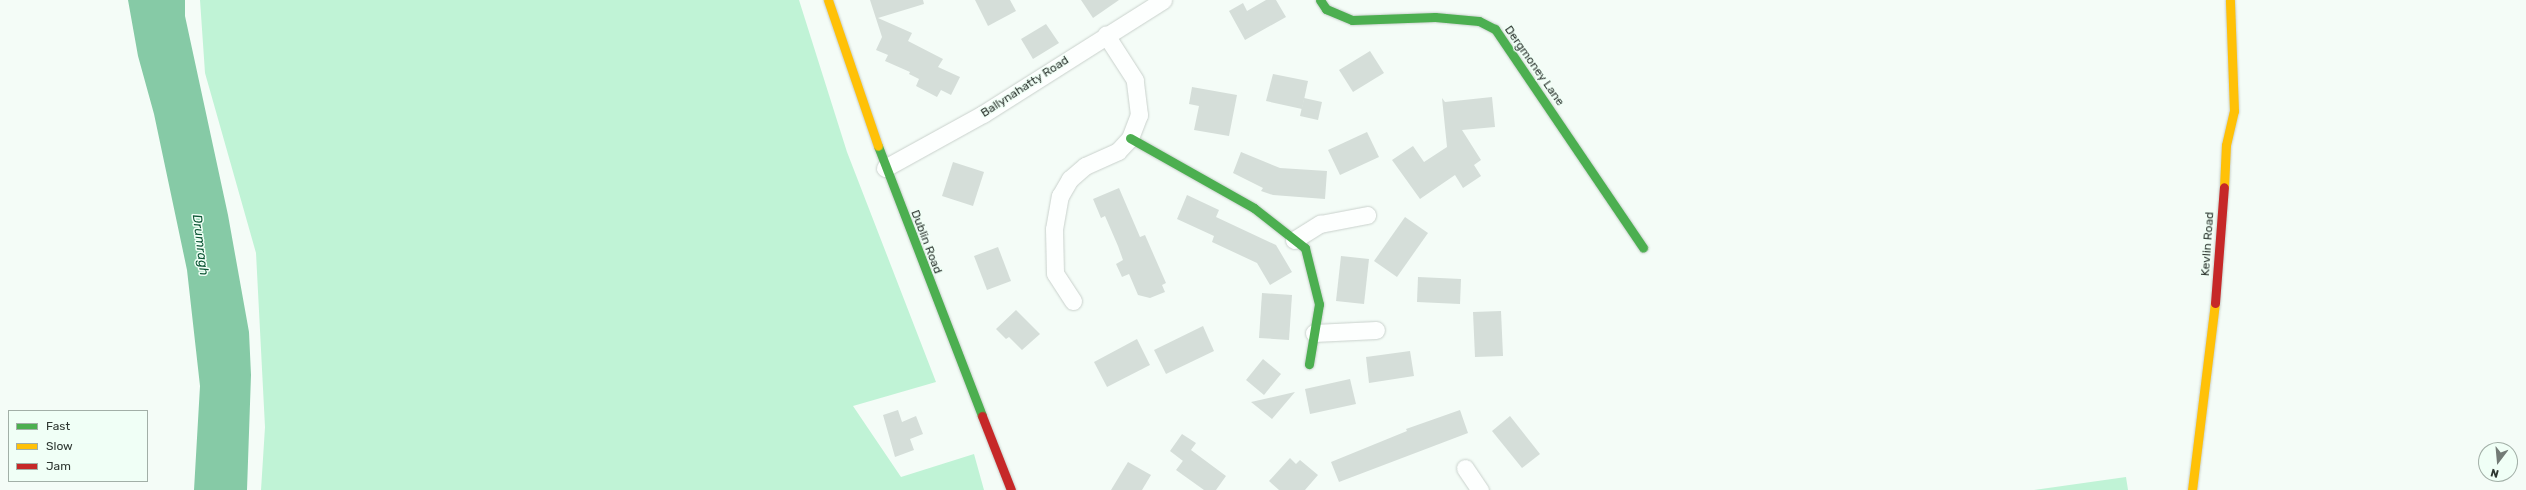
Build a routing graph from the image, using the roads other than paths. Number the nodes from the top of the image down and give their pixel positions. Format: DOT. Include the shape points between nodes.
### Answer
graph roads {
  1 [pos="828,0"];
  2 [pos="1162,0"];
  3 [pos="1320,0"];
  4 [pos="2230,0"];
  5 [pos="1106,35"];
  6 [pos="1130,138"];
  7 [pos="885,168"];
  8 [pos="1367,215"];
  9 [pos="1294,240"];
  10 [pos="1643,248"];
  11 [pos="1073,302"];
  12 [pos="1376,330"];
  13 [pos="1314,333"];
  14 [pos="1309,364"];
  15 [pos="1465,468"];
  16 [pos="1011,490"];
  17 [pos="1480,490"];
  18 [pos="2192,490"];
  1 -- 7 [label="street, Dublin Road"];
  2 -- 5 [label="street, Ballynahatty Road"];
  3 -- 10 [label="street, Dergmoney Lane" via="1326,10 1352,20 1435,17 1479,21 1495,29"];
  4 -- 18 [label="street, Kevlin Road" via="2234,112 2226,144 2218,279"];
  5 -- 6 [label="street" via="1135,80 1139,115"];
  5 -- 7 [label="street, Ballynahatty Road" via="983,114"];
  6 -- 9 [label="street" via="1254,208"];
  6 -- 11 [label="street" via="1118,151 1085,166 1070,179 1060,196 1054,230 1055,273"];
  7 -- 16 [label="street, Dublin Road"];
  8 -- 9 [label="street" via="1320,224"];
  9 -- 13 [label="street" via="1305,248 1319,304"];
  12 -- 13 [label="street"];
  13 -- 14 [label="street"];
  15 -- 17 [label="street"];
}
